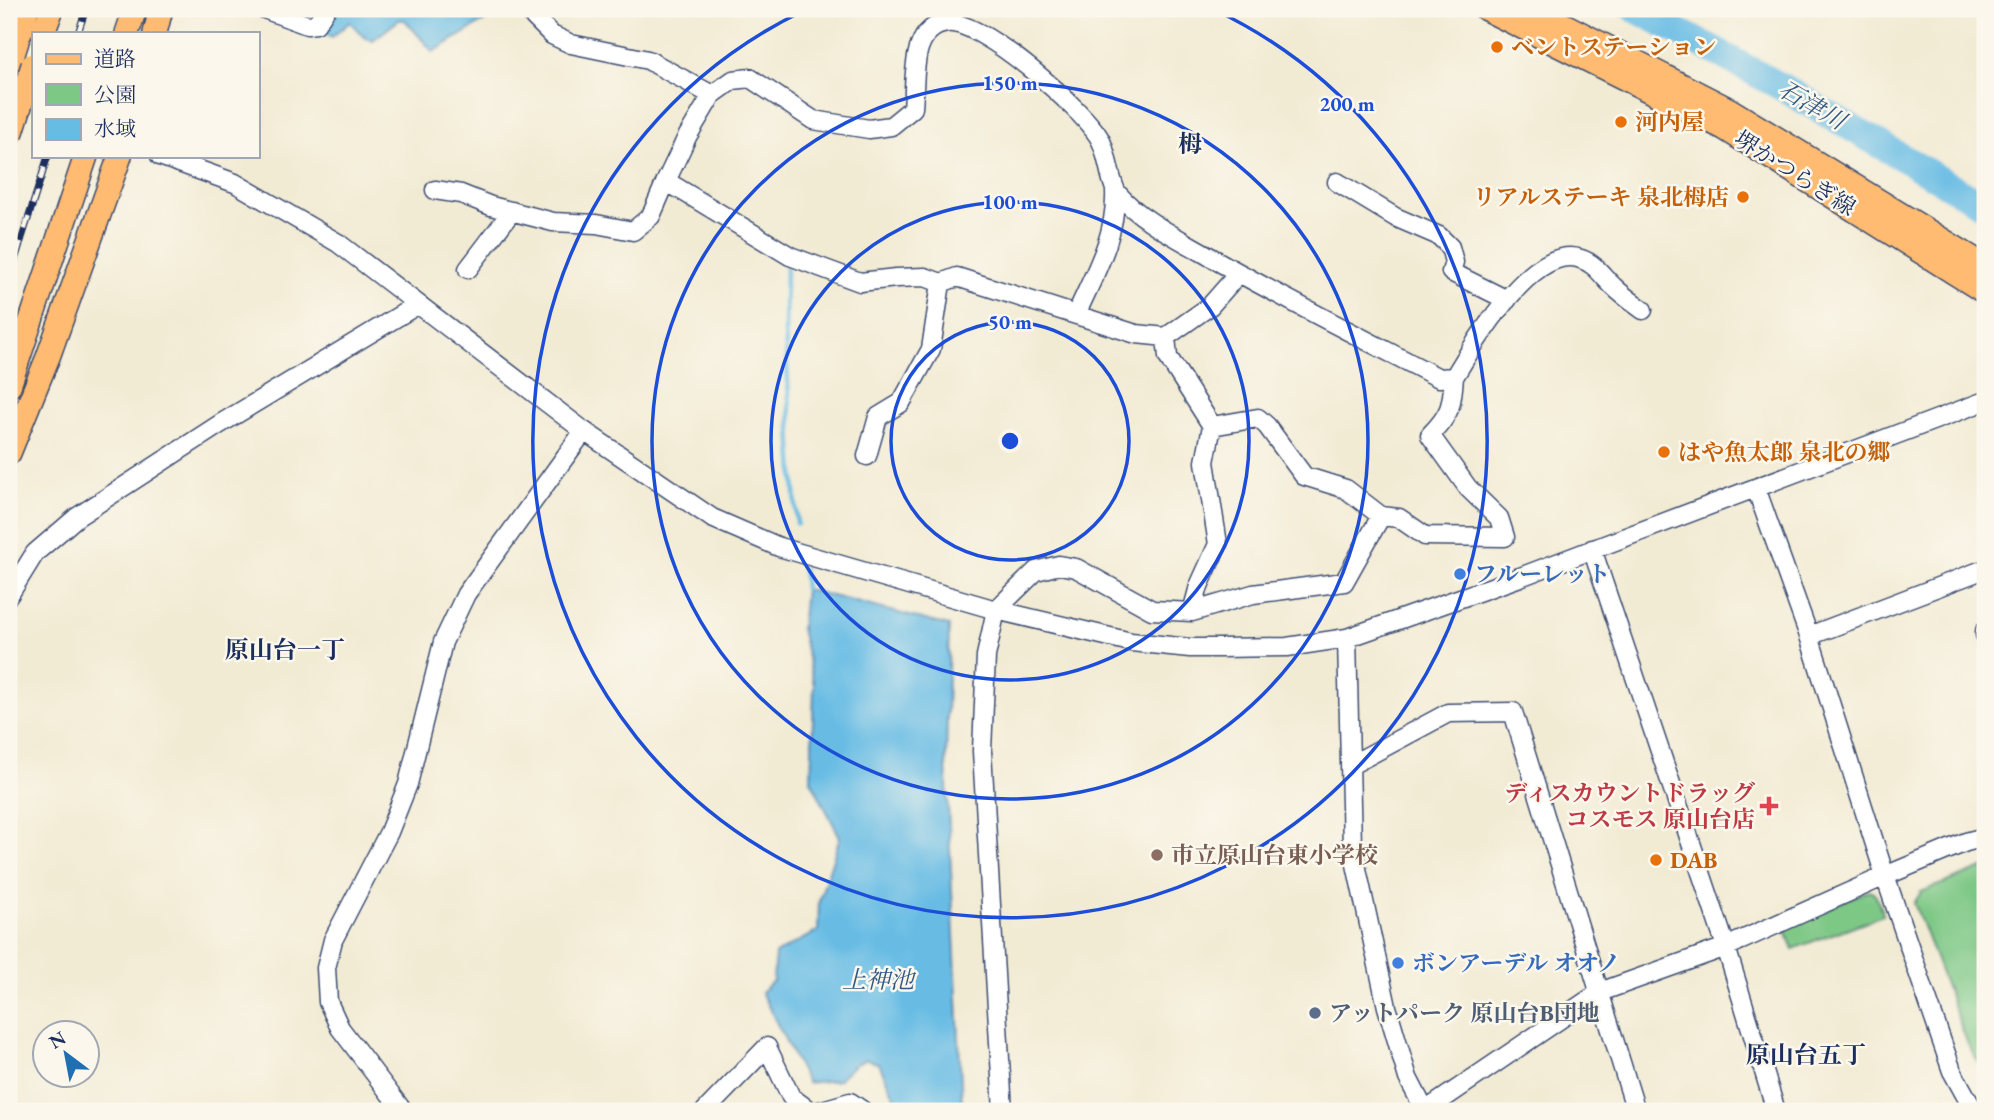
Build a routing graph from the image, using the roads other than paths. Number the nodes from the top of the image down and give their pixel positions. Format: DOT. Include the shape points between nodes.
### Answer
graph roads {
  1 [pos="27,9"];
  2 [pos="52,9"];
  3 [pos="135,9"];
  4 [pos="161,9"];
  5 [pos="264,9"];
  6 [pos="326,9"];
  7 [pos="526,9"];
  8 [pos="1486,9"];
  9 [pos="1535,14"];
  10 [pos="43,32"];
  11 [pos="127,32"];
  12 [pos="155,32"];
  13 [pos="9,67"];
  14 [pos="32,68"];
  15 [pos="712,95"];
  16 [pos="9,105"];
  17 [pos="32,113"];
  18 [pos="10,138"];
  19 [pos="85,158"];
  20 [pos="119,158"];
  21 [pos="166,158"];
  22 [pos="666,181"];
  23 [pos="1337,182"];
  24 [pos="435,191"];
  25 [pos="1115,191"];
  26 [pos="512,211"];
  27 [pos="1985,266"];
  28 [pos="468,269"];
  29 [pos="1239,273"];
  30 [pos="941,283"];
  31 [pos="1985,292"];
  32 [pos="1507,300"];
  33 [pos="417,305"];
  34 [pos="1643,310"];
  35 [pos="1076,315"];
  36 [pos="1166,337"];
  37 [pos="1454,377"];
  38 [pos="9,386"];
  39 [pos="1985,401"];
  40 [pos="1212,426"];
  41 [pos="584,430"];
  42 [pos="9,453"];
  43 [pos="867,456"];
  44 [pos="1756,488"];
  45 [pos="1381,516"];
  46 [pos="1592,549"];
  47 [pos="1985,569"];
  48 [pos="9,595"];
  49 [pos="996,610"];
  50 [pos="1192,612"];
  51 [pos="1809,636"];
  52 [pos="1348,638"];
  53 [pos="1351,765"];
  54 [pos="1985,837"];
  55 [pos="1885,876"];
  56 [pos="1726,947"];
  57 [pos="1600,992"];
  58 [pos="403,1111"];
  59 [pos="705,1111"];
  60 [pos="810,1111"];
  61 [pos="819,1111"];
  62 [pos="863,1111"];
  63 [pos="1003,1111"];
  64 [pos="1425,1111"];
  65 [pos="1636,1111"];
  66 [pos="1776,1111"];
  67 [pos="1974,1111"];
  1 -- 13 [label="main road"];
  2 -- 10 [label="main road"];
  3 -- 11 [label="main road"];
  4 -- 12 [label="main road"];
  5 -- 6 [label="street" via="307,25 316,24"];
  7 -- 15 [label="street" via="552,35 571,44 648,60"];
  8 -- 9 [label="main road, 堺かつらぎ線"];
  9 -- 27 [label="main road, 堺かつらぎ線" via="1730,110"];
  9 -- 31 [label="main road, 堺かつらぎ線"];
  14 -- 18 [label="main road, bridge"];
  15 -- 22 [label="street"];
  15 -- 25 [label="street" via="733,80 750,78 813,120 869,129 891,126 914,108 920,41 930,28 948,23 965,26 1015,56 1078,112 1100,139"];
  16 -- 17 [label="street"];
  19 -- 38 [label="main road"];
  20 -- 42 [label="main road"];
  21 -- 33 [label="street" via="236,183 338,243"];
  22 -- 26 [label="street" via="651,216 633,230 553,222"];
  22 -- 30 [label="street" via="790,256 814,265 860,282 925,277"];
  23 -- 32 [label="street" via="1395,217 1440,236 1450,247 1451,272"];
  24 -- 26 [label="street" via="461,194"];
  25 -- 29 [label="street" via="1129,206"];
  25 -- 35 [label="street" via="1109,241"];
  26 -- 28 [label="street"];
  29 -- 36 [label="street" via="1210,306"];
  29 -- 37 [label="street" via="1439,378"];
  30 -- 35 [label="street" via="957,277"];
  30 -- 43 [label="street" via="931,349 901,403 878,417"];
  32 -- 34 [label="street" via="1530,276 1566,257 1595,266"];
  32 -- 37 [label="street"];
  33 -- 41 [label="street"];
  33 -- 48 [label="street" via="77,517 35,552"];
  35 -- 36 [label="street" via="1136,334"];
  36 -- 40 [label="street" via="1168,357"];
  37 -- 45 [label="street" via="1451,406 1430,435 1468,488 1499,518 1505,537 1425,536 1399,518"];
  39 -- 44 [label="street"];
  40 -- 45 [label="street" via="1258,418 1304,476 1346,489"];
  40 -- 50 [label="street" via="1206,462 1219,544"];
  41 -- 49 [label="street" via="712,518 746,533 779,547"];
  41 -- 58 [label="street" via="466,594 443,642 408,784 389,832 333,940 326,968 328,1002 340,1028"];
  44 -- 46 [label="street"];
  44 -- 51 [label="street"];
  45 -- 50 [label="street" via="1344,582 1253,594"];
  46 -- 52 [label="street"];
  46 -- 56 [label="street"];
  47 -- 51 [label="street"];
  49 -- 50 [label="street" via="1036,572 1059,565 1076,568 1152,610"];
  49 -- 52 [label="street" via="1131,642 1190,648 1287,647"];
  49 -- 63 [label="street" via="986,656 982,751"];
  51 -- 55 [label="street"];
  52 -- 53 [label="street"];
  53 -- 57 [label="street" via="1448,713 1513,712"];
  53 -- 64 [label="street" via="1352,846 1387,1007 1408,1078"];
  54 -- 55 [label="street"];
  55 -- 56 [label="street"];
  55 -- 67 [label="street" via="1952,1071"];
  56 -- 57 [label="street"];
  56 -- 66 [label="street"];
  57 -- 64 [label="street"];
  57 -- 65 [label="street"];
  59 -- 60 [label="street" via="767,1047 791,1097"];
  61 -- 62 [label="street" via="850,1102"];
}
